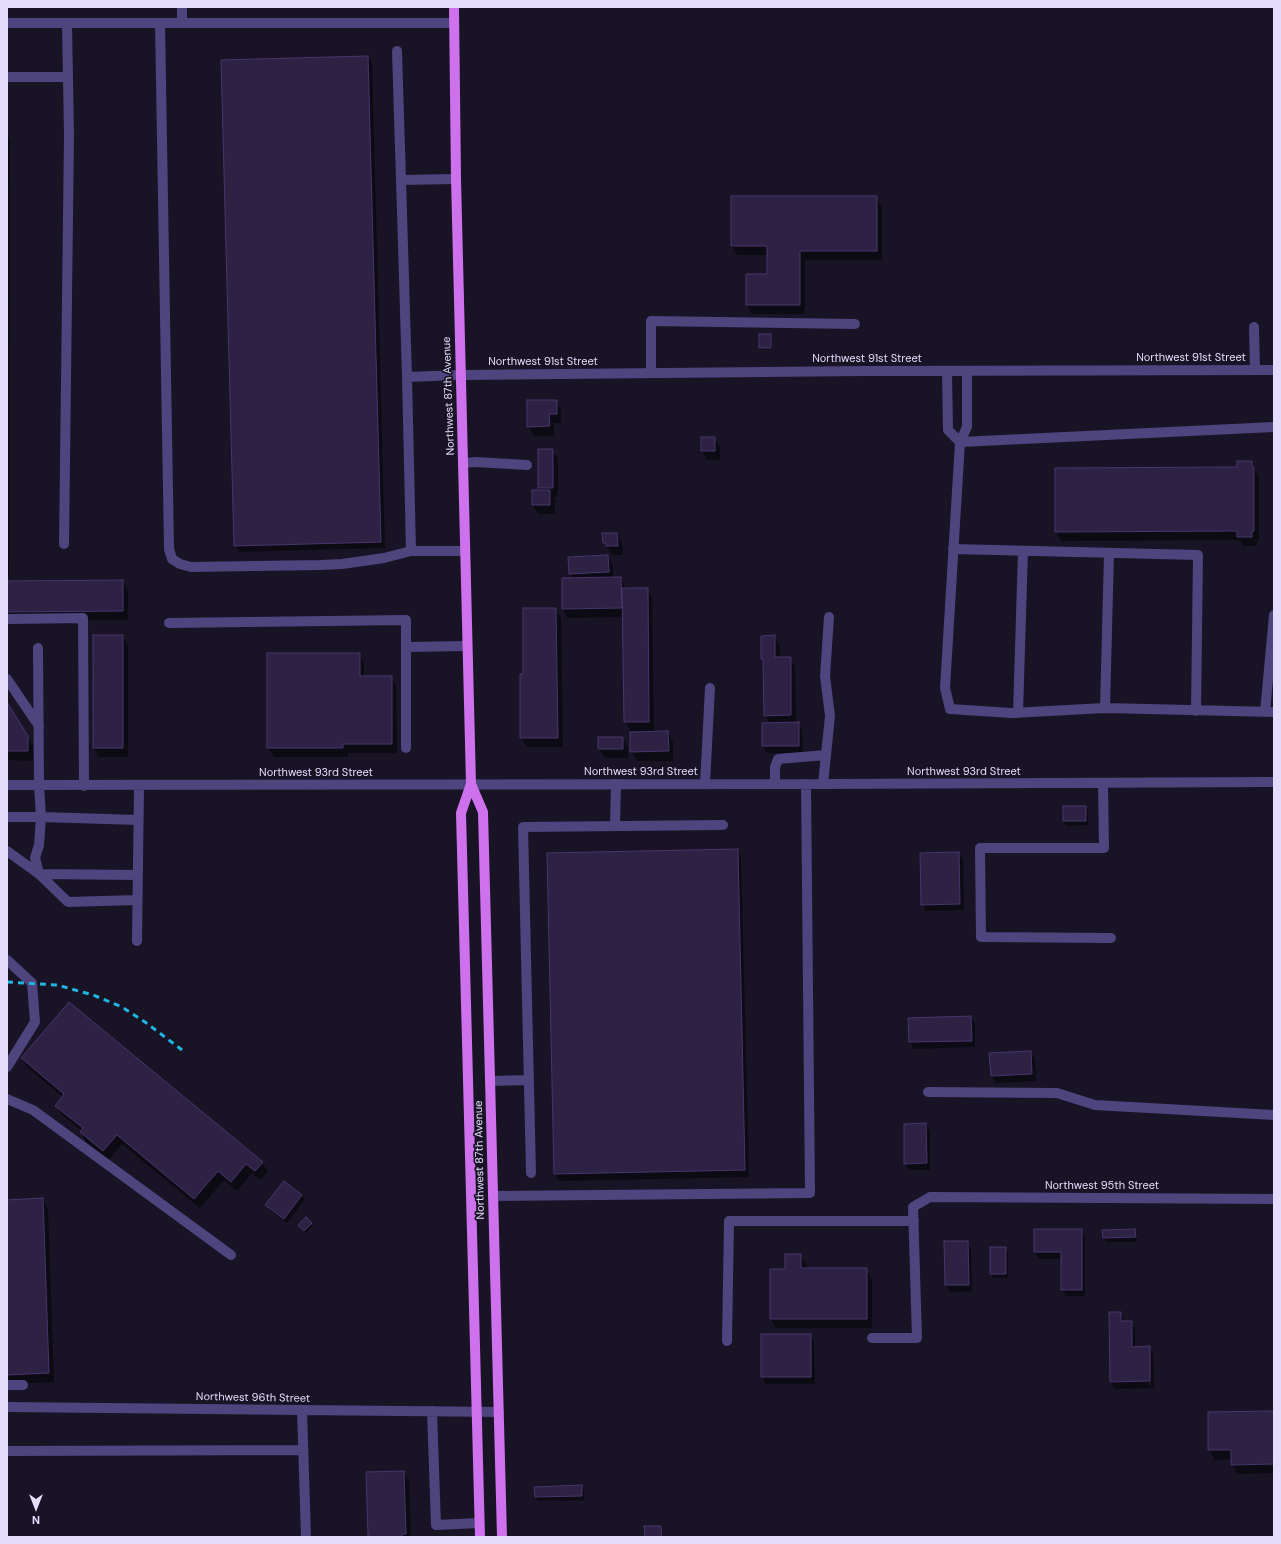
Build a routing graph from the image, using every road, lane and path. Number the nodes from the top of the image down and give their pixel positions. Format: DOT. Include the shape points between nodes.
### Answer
graph roads {
  1 [pos="182,7"];
  2 [pos="454,7"];
  3 [pos="7,23"];
  4 [pos="67,23"];
  5 [pos="160,23"];
  6 [pos="182,23"];
  7 [pos="454,23"];
  8 [pos="397,51"];
  9 [pos="7,77"];
  10 [pos="68,77"];
  11 [pos="456,179"];
  12 [pos="401,180"];
  13 [pos="855,324"];
  14 [pos="1254,327"];
  15 [pos="1255,370"];
  16 [pos="1274,370"];
  17 [pos="947,371"];
  18 [pos="967,371"];
  19 [pos="651,373"];
  20 [pos="461,375"];
  21 [pos="407,377"];
  22 [pos="1274,427"];
  23 [pos="960,442"];
  24 [pos="463,463"];
  25 [pos="528,466"];
  26 [pos="64,544"];
  27 [pos="953,549"];
  28 [pos="465,550"];
  29 [pos="411,551"];
  30 [pos="1023,551"];
  31 [pos="1109,553"];
  32 [pos="1274,615"];
  33 [pos="829,617"];
  34 [pos="7,619"];
  35 [pos="169,623"];
  36 [pos="468,646"];
  37 [pos="406,647"];
  38 [pos="38,648"];
  39 [pos="7,679"];
  40 [pos="710,688"];
  41 [pos="1105,708"];
  42 [pos="1196,710"];
  43 [pos="1270,712"];
  44 [pos="1018,713"];
  45 [pos="38,726"];
  46 [pos="406,748"];
  47 [pos="826,755"];
  48 [pos="1274,782"];
  49 [pos="1104,783"];
  50 [pos="471,784"];
  51 [pos="616,784"];
  52 [pos="704,784"];
  53 [pos="775,784"];
  54 [pos="806,784"];
  55 [pos="823,784"];
  56 [pos="7,785"];
  57 [pos="39,785"];
  58 [pos="84,786"];
  59 [pos="139,786"];
  60 [pos="7,817"];
  61 [pos="41,817"];
  62 [pos="138,820"];
  63 [pos="723,825"];
  64 [pos="615,826"];
  65 [pos="7,851"];
  66 [pos="39,874"];
  67 [pos="138,875"];
  68 [pos="137,900"];
  69 [pos="1111,938"];
  70 [pos="137,941"];
  71 [pos="7,960"];
  72 [pos="7,1067"];
  73 [pos="528,1080"];
  74 [pos="490,1081"];
  75 [pos="928,1092"];
  76 [pos="7,1099"];
  77 [pos="1274,1115"];
  78 [pos="531,1173"];
  79 [pos="493,1196"];
  80 [pos="1274,1198"];
  81 [pos="914,1221"];
  82 [pos="231,1256"];
  83 [pos="872,1338"];
  84 [pos="727,1341"];
  85 [pos="7,1385"];
  86 [pos="23,1385"];
  87 [pos="7,1407"];
  88 [pos="302,1410"];
  89 [pos="432,1411"];
  90 [pos="477,1412"];
  91 [pos="498,1412"];
  92 [pos="304,1450"];
  93 [pos="7,1451"];
  94 [pos="480,1523"];
  95 [pos="306,1537"];
  96 [pos="480,1537"];
  97 [pos="502,1537"];
  1 -- 6 [label="street"];
  2 -- 7 [label="main road, Northwest 87th Avenue"];
  3 -- 4 [label="street"];
  4 -- 5 [label="street"];
  4 -- 10 [label="street"];
  5 -- 6 [label="street"];
  5 -- 29 [label="street" via="169,541 172,559 191,567 320,565 384,558"];
  6 -- 7 [label="street"];
  7 -- 11 [label="main road, Northwest 87th Avenue"];
  8 -- 12 [label="street"];
  9 -- 10 [label="street"];
  10 -- 26 [label="street"];
  11 -- 12 [label="street"];
  11 -- 20 [label="main road, Northwest 87th Avenue"];
  12 -- 21 [label="street"];
  13 -- 19 [label="street" via="651,321"];
  14 -- 15 [label="street"];
  15 -- 16 [label="street, Northwest 91st Street"];
  15 -- 18 [label="street, Northwest 91st Street"];
  17 -- 18 [label="street, Northwest 91st Street"];
  17 -- 19 [label="street, Northwest 91st Street"];
  17 -- 23 [label="street" via="948,430"];
  18 -- 23 [label="street" via="967,427"];
  19 -- 20 [label="street, Northwest 91st Street"];
  20 -- 21 [label="street, Northwest 91st Street"];
  20 -- 24 [label="main road, Northwest 87th Avenue"];
  21 -- 29 [label="street"];
  22 -- 23 [label="street"];
  23 -- 27 [label="street"];
  24 -- 25 [label="street"];
  24 -- 28 [label="main road, Northwest 87th Avenue"];
  27 -- 30 [label="street"];
  27 -- 44 [label="street" via="945,688 950,709"];
  28 -- 29 [label="street"];
  28 -- 36 [label="main road, Northwest 87th Avenue"];
  30 -- 31 [label="street"];
  30 -- 44 [label="street"];
  31 -- 41 [label="street"];
  31 -- 42 [label="street" via="1198,555"];
  32 -- 43 [label="street"];
  33 -- 47 [label="street" via="825,676 830,716"];
  34 -- 58 [label="street" via="83,618"];
  35 -- 37 [label="street" via="406,620"];
  36 -- 37 [label="street"];
  36 -- 50 [label="main road, Northwest 87th Avenue"];
  37 -- 46 [label="street"];
  38 -- 45 [label="street"];
  39 -- 45 [label="street"];
  40 -- 52 [label="street"];
  41 -- 42 [label="street"];
  41 -- 44 [label="street"];
  42 -- 43 [label="street"];
  45 -- 57 [label="street"];
  47 -- 53 [label="street" via="778,759 775,767"];
  47 -- 55 [label="street"];
  48 -- 49 [label="street, Northwest 93rd Street"];
  49 -- 55 [label="street, Northwest 93rd Street"];
  49 -- 69 [label="street" via="1104,848 980,848 981,937"];
  50 -- 51 [label="street, Northwest 93rd Street"];
  50 -- 59 [label="street, Northwest 93rd Street"];
  50 -- 74 [label="main road, Northwest 87th Avenue" via="483,812"];
  50 -- 90 [label="main road, Northwest 87th Avenue" via="461,813"];
  51 -- 52 [label="street, Northwest 93rd Street"];
  51 -- 64 [label="street"];
  52 -- 53 [label="street, Northwest 93rd Street"];
  53 -- 54 [label="street, Northwest 93rd Street"];
  54 -- 55 [label="street, Northwest 93rd Street"];
  54 -- 79 [label="street" via="810,1193"];
  56 -- 57 [label="street, Northwest 93rd Street"];
  57 -- 58 [label="street, Northwest 93rd Street"];
  57 -- 61 [label="street"];
  58 -- 59 [label="street, Northwest 93rd Street"];
  59 -- 62 [label="street"];
  60 -- 61 [label="street"];
  61 -- 62 [label="street"];
  61 -- 66 [label="street" via="39,845 35,858"];
  62 -- 67 [label="street"];
  63 -- 64 [label="street"];
  64 -- 73 [label="street" via="523,827"];
  65 -- 66 [label="street"];
  66 -- 67 [label="street"];
  66 -- 68 [label="street" via="68,902"];
  67 -- 68 [label="street"];
  68 -- 70 [label="street"];
  71 -- 72 [label="street" via="32,983 35,1022"];
  73 -- 74 [label="street"];
  73 -- 78 [label="street"];
  74 -- 79 [label="main road, Northwest 87th Avenue"];
  75 -- 77 [label="street" via="1057,1093 1095,1105"];
  76 -- 82 [label="street" via="33,1110"];
  79 -- 91 [label="main road, Northwest 87th Avenue"];
  80 -- 81 [label="street, Northwest 95th Street" via="930,1197 913,1207"];
  81 -- 83 [label="street" via="916,1338"];
  81 -- 84 [label="street" via="729,1221"];
  85 -- 86 [label="street"];
  87 -- 88 [label="street, Northwest 96th Street"];
  88 -- 89 [label="street, Northwest 96th Street"];
  88 -- 92 [label="street"];
  89 -- 90 [label="street, Northwest 96th Street"];
  89 -- 94 [label="street" via="436,1524"];
  90 -- 91 [label="street, Northwest 96th Street"];
  90 -- 94 [label="main road, Northwest 87th Avenue"];
  91 -- 97 [label="main road, Northwest 87th Avenue"];
  92 -- 93 [label="street"];
  92 -- 95 [label="street"];
  94 -- 96 [label="main road, Northwest 87th Avenue"];
}
